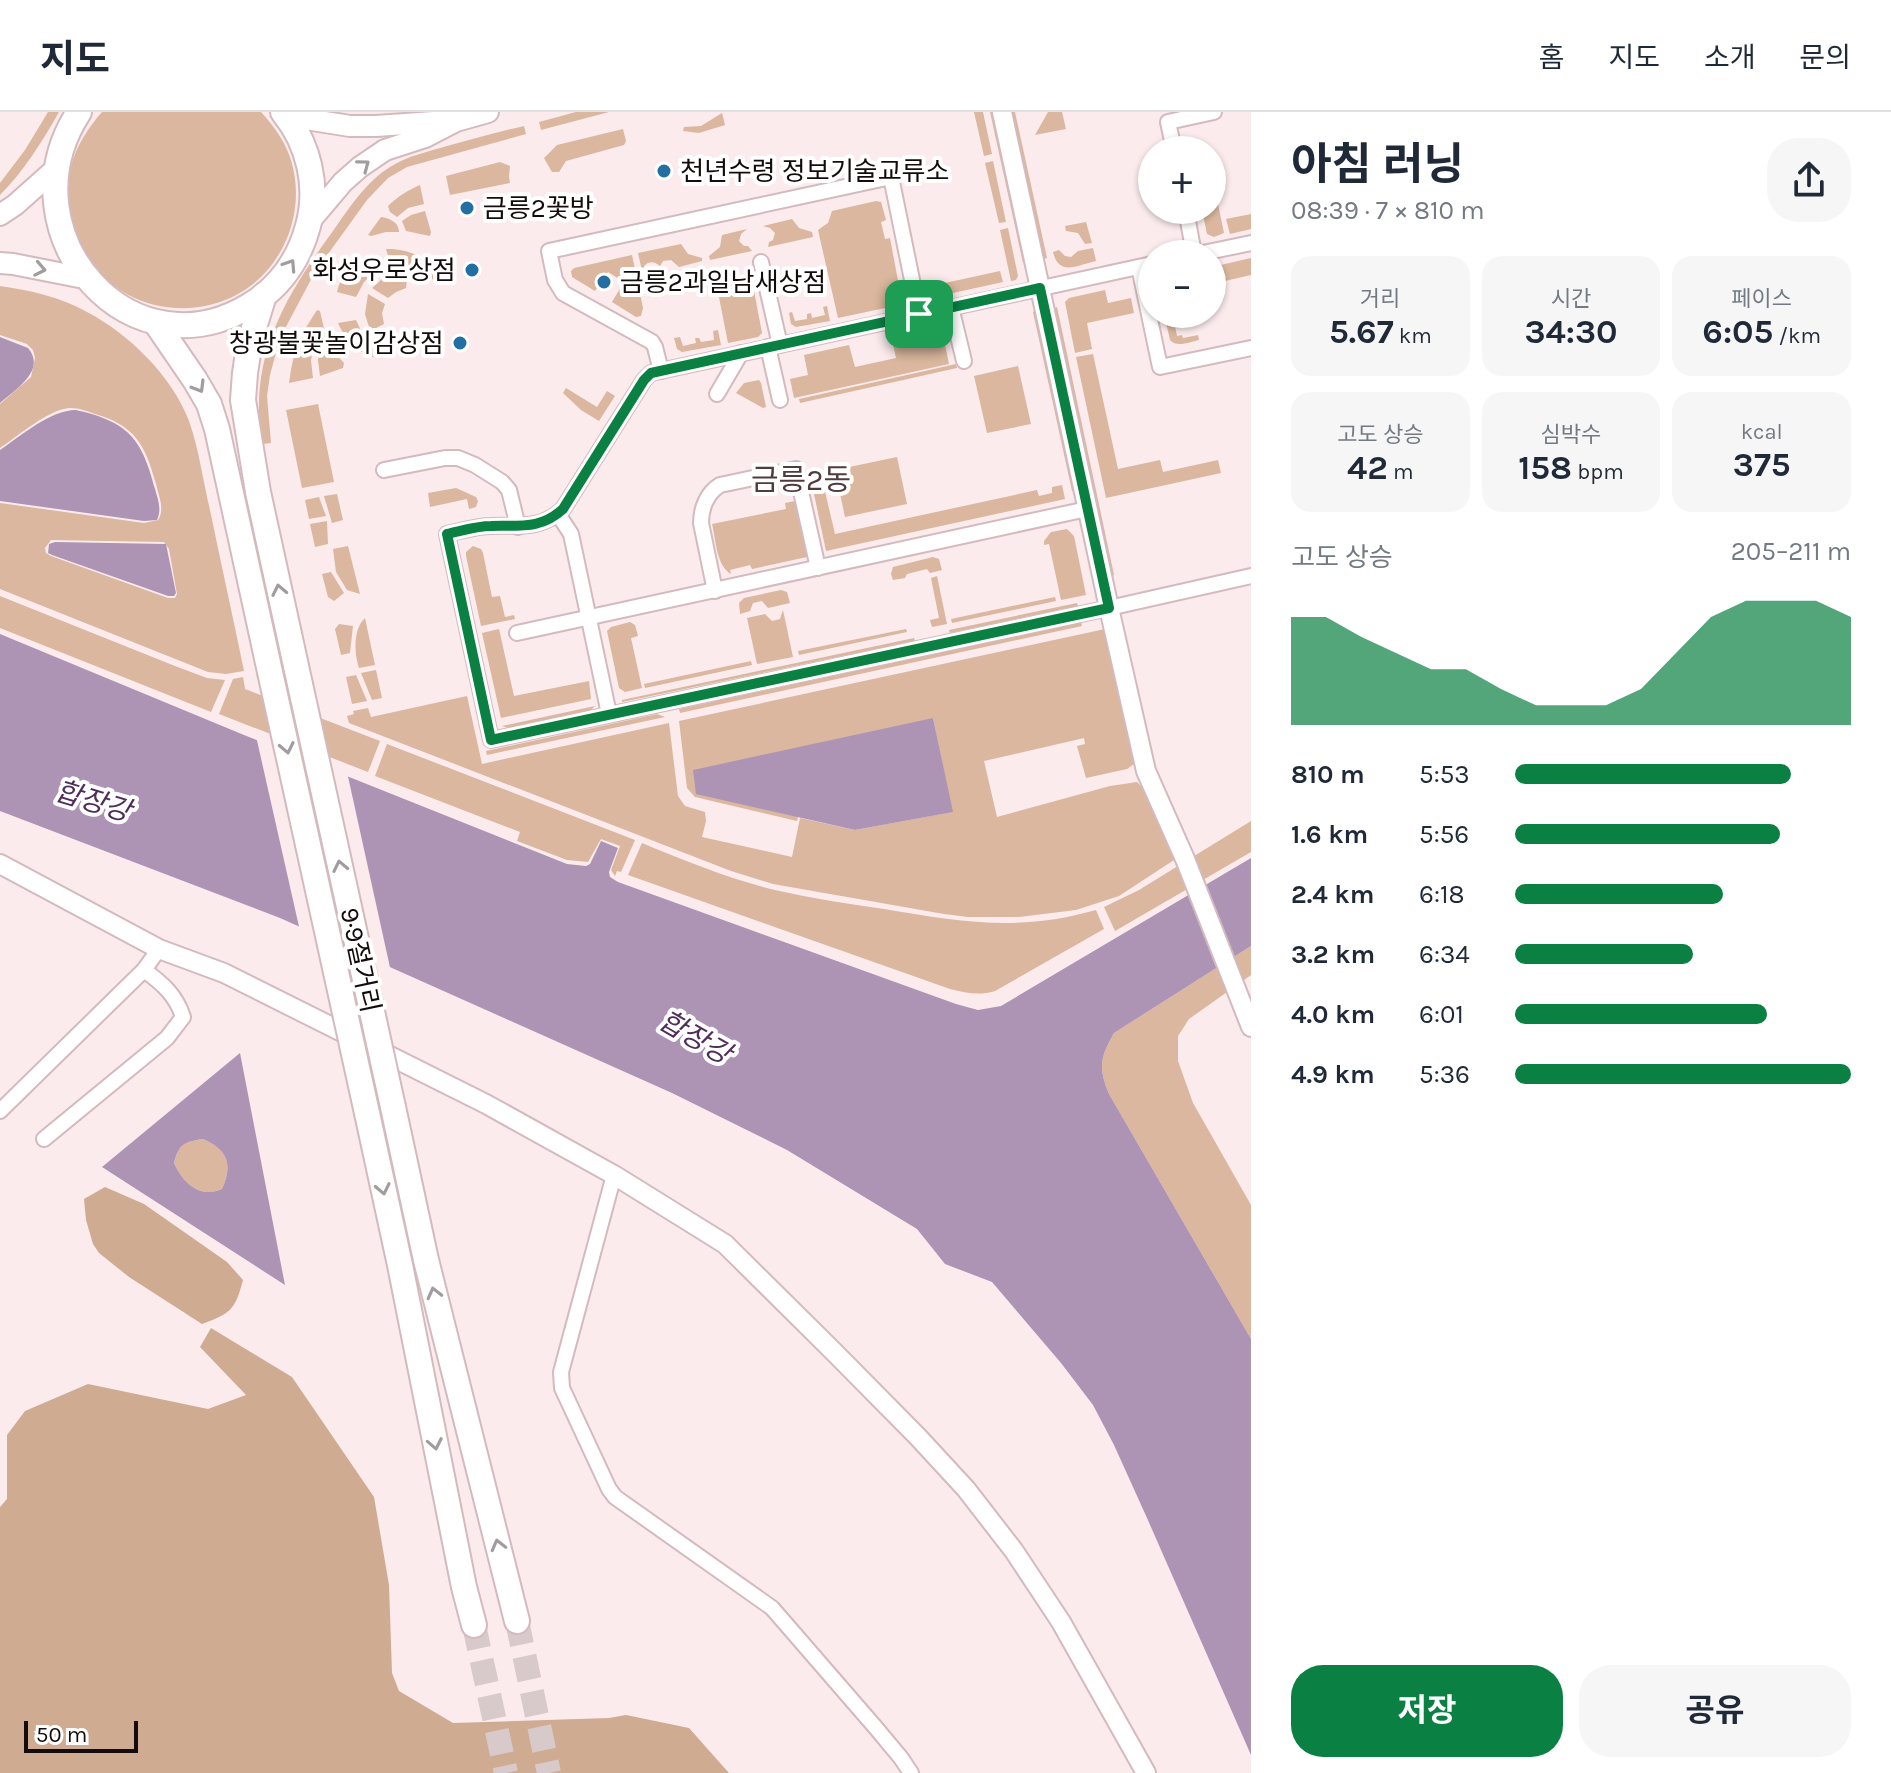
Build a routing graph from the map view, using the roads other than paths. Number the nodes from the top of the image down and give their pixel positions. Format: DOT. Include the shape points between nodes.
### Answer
graph roads {
  1 [pos="79,112"];
  2 [pos="488,112"];
  3 [pos="1002,112"];
  4 [pos="1214,112"];
  5 [pos="285,114"];
  6 [pos="456,121"];
  7 [pos="1171,136"];
  8 [pos="51,173"];
  9 [pos="0,215"];
  10 [pos="310,221"];
  11 [pos="1251,243"];
  12 [pos="1226,248"];
  13 [pos="761,262"];
  14 [pos="0,263"];
  15 [pos="1138,267"];
  16 [pos="79,277"];
  17 [pos="1040,288"];
  18 [pos="264,295"];
  19 [pos="951,307"];
  20 [pos="919,314"];
  21 [pos="156,323"];
  22 [pos="1155,328"];
  23 [pos="774,346"];
  24 [pos="1251,348"];
  25 [pos="741,353"];
  26 [pos="964,361"];
  27 [pos="661,371"];
  28 [pos="717,394"];
  29 [pos="780,400"];
  30 [pos="384,470"];
  31 [pos="1087,509"];
  32 [pos="558,514"];
  33 [pos="518,527"];
  34 [pos="818,568"];
  35 [pos="1251,576"];
  36 [pos="715,591"];
  37 [pos="1109,608"];
  38 [pos="589,618"];
  39 [pos="517,633"];
  40 [pos="609,714"];
  41 [pos="0,864"];
  42 [pos="159,949"];
  43 [pos="144,970"];
  44 [pos="1251,1027"];
  45 [pos="0,1111"];
  46 [pos="44,1139"];
  47 [pos="614,1175"];
  48 [pos="517,1621"];
  49 [pos="474,1625"];
  50 [pos="911,1773"];
  51 [pos="1146,1773"];
  1 -- 8 [label="highway" via="60,142"];
  2 -- 6 [label="main road"];
  3 -- 17 [label="street"];
  4 -- 7 [label="street" via="1168,122"];
  5 -- 6 [label="main road" via="350,126"];
  5 -- 10 [label="highway" via="311,174"];
  10 -- 6 [label="main road, one-way" via="371,159"];
  8 -- 9 [label="main road"];
  8 -- 16 [label="highway" via="54,228"];
  18 -- 10 [label="highway, one-way" via="293,262"];
  11 -- 12 [label="street"];
  13 -- 23 [label="street"];
  14 -- 16 [label="main road, one-way"];
  15 -- 17 [label="street"];
  16 -- 21 [label="highway" via="106,302"];
  17 -- 19 [label="street"];
  17 -- 31 [label="street"];
  18 -- 21 [label="highway" via="213,321"];
  48 -- 18 [label="highway, 9·9절거리, one-way, bridge" via="429,1275 258,492 243,400 250,341"];
  19 -- 20 [label="street"];
  19 -- 26 [label="street"];
  20 -- 23 [label="street"];
  20 -- 27 [label="street" via="891,177 549,251 563,293 652,342"];
  21 -- 49 [label="highway, 9·9절거리, one-way, bridge" via="213,416"];
  22 -- 24 [label="street" via="1160,367"];
  23 -- 25 [label="street"];
  23 -- 29 [label="street"];
  25 -- 27 [label="street"];
  25 -- 28 [label="street"];
  27 -- 32 [label="street" via="644,380"];
  30 -- 33 [label="street" via="445,458 475,465 509,490"];
  31 -- 34 [label="street"];
  31 -- 37 [label="street"];
  32 -- 33 [label="street"];
  32 -- 38 [label="street" via="571,534"];
  33 -- 40 [label="street" via="447,534 491,740"];
  34 -- 36 [label="street"];
  34 -- 36 [label="street" via="796,469 720,485 711,490 701,512"];
  35 -- 37 [label="street"];
  36 -- 38 [label="street"];
  37 -- 40 [label="street"];
  37 -- 44 [label="street" via="1146,771"];
  38 -- 39 [label="street"];
  38 -- 40 [label="street"];
  41 -- 42 [label="street"];
  42 -- 43 [label="street"];
  42 -- 47 [label="street" via="238,980 486,1104"];
  43 -- 45 [label="street"];
  43 -- 46 [label="street" via="166,987 183,1017 167,1038"];
  47 -- 50 [label="street" via="561,1380 609,1489 772,1608"];
  47 -- 51 [label="street" via="725,1244 966,1489 1061,1622"];
}
